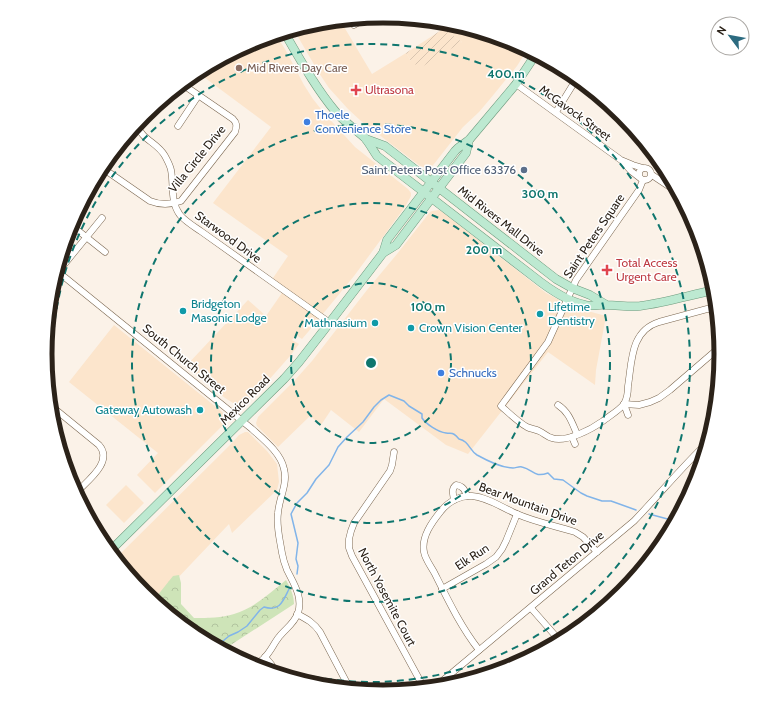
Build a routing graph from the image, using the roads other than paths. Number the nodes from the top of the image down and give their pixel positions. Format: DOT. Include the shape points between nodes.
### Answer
graph roads {
  1 [pos="287,37"];
  2 [pos="533,59"];
  3 [pos="574,83"];
  4 [pos="516,84"];
  5 [pos="186,87"];
  6 [pos="198,96"];
  7 [pos="556,112"];
  8 [pos="178,126"];
  9 [pos="139,130"];
  10 [pos="365,138"];
  11 [pos="469,140"];
  12 [pos="621,160"];
  13 [pos="643,168"];
  14 [pos="107,171"];
  15 [pos="652,176"];
  16 [pos="642,179"];
  17 [pos="432,182"];
  18 [pos="666,182"];
  19 [pos="440,188"];
  20 [pos="424,191"];
  21 [pos="432,198"];
  22 [pos="174,203"];
  23 [pos="102,218"];
  24 [pos="76,229"];
  25 [pos="86,237"];
  26 [pos="105,252"];
  27 [pos="383,253"];
  28 [pos="65,262"];
  29 [pos="61,275"];
  30 [pos="572,288"];
  31 [pos="708,292"];
  32 [pos="568,298"];
  33 [pos="605,304"];
  34 [pos="711,309"];
  35 [pos="330,323"];
  36 [pos="714,352"];
  37 [pos="624,404"];
  38 [pos="558,405"];
  39 [pos="57,411"];
  40 [pos="628,415"];
  41 [pos="242,420"];
  42 [pos="574,436"];
  43 [pos="575,444"];
  44 [pos="699,451"];
  45 [pos="394,452"];
  46 [pos="80,488"];
  47 [pos="467,496"];
  48 [pos="454,500"];
  49 [pos="517,514"];
  50 [pos="114,547"];
  51 [pos="597,552"];
  52 [pos="442,589"];
  53 [pos="531,608"];
  54 [pos="297,614"];
  55 [pos="556,636"];
  56 [pos="479,650"];
  57 [pos="265,657"];
  58 [pos="259,661"];
  59 [pos="272,665"];
  60 [pos="444,680"];
  61 [pos="421,682"];
  62 [pos="347,683"];
  1 -- 10 [label="main road, Mid Rivers Mall Drive" via="326,101"];
  2 -- 4 [label="main road, Mexico Road"];
  3 -- 7 [label="street"];
  4 -- 7 [label="street, McGavock Street"];
  4 -- 11 [label="main road, Mexico Road"];
  5 -- 6 [label="street, Villa Circle Drive"];
  6 -- 8 [label="street"];
  6 -- 22 [label="street, Villa Circle Drive" via="233,119 237,127 181,201"];
  7 -- 12 [label="street, McGavock Street"];
  9 -- 22 [label="street, Starwood Drive" via="159,148 168,162"];
  10 -- 17 [label="main road, Mid Rivers Mall Drive" via="385,146"];
  10 -- 20 [label="main road, Mid Rivers Mall Drive" via="377,156"];
  11 -- 17 [label="main road, Mexico Road" via="458,148"];
  11 -- 19 [label="main road, Mexico Road" via="466,153"];
  12 -- 13 [label="street, McGavock Street"];
  12 -- 16 [label="street, McGavock Street"];
  13 -- 15 [label="street" via="649,168"];
  13 -- 16 [label="street" via="639,172"];
  14 -- 22 [label="street" via="150,201"];
  15 -- 16 [label="street" via="646,180"];
  15 -- 18 [label="street"];
  16 -- 30 [label="street, Saint Peters Square" via="639,190"];
  17 -- 19 [label="main road, Mid Rivers Mall Drive"];
  17 -- 20 [label="main road, Mexico Road"];
  19 -- 21 [label="main road, Mexico Road"];
  19 -- 30 [label="main road, Mid Rivers Mall Drive" via="556,279"];
  20 -- 21 [label="main road, Mid Rivers Mall Drive"];
  20 -- 27 [label="main road, Mexico Road" via="387,240"];
  21 -- 27 [label="main road, Mexico Road" via="396,245"];
  21 -- 32 [label="main road, Mid Rivers Mall Drive" via="542,284"];
  22 -- 35 [label="street, Starwood Drive" via="187,221"];
  23 -- 25 [label="street"];
  24 -- 25 [label="street"];
  25 -- 26 [label="street"];
  25 -- 28 [label="street"];
  27 -- 35 [label="main road, Mexico Road"];
  29 -- 41 [label="street, South Church Street"];
  30 -- 32 [label="street, Saint Peters Square"];
  30 -- 33 [label="main road, Mid Rivers Mall Drive"];
  31 -- 33 [label="main road, Mid Rivers Mall Drive" via="644,306"];
  32 -- 33 [label="main road, Mid Rivers Mall Drive" via="586,306"];
  32 -- 42 [label="street, Saint Peters Square" via="548,342 501,406 526,426 550,438 560,440"];
  34 -- 37 [label="street" via="659,322 649,326 642,333 634,347"];
  35 -- 41 [label="main road, Mexico Road" via="284,379"];
  36 -- 37 [label="street" via="658,398 639,405"];
  37 -- 40 [label="street"];
  37 -- 42 [label="street" via="596,426"];
  38 -- 42 [label="street" via="566,412"];
  39 -- 46 [label="street" via="99,445 104,453 101,467"];
  41 -- 50 [label="main road, Mexico Road"];
  41 -- 54 [label="street, South Church Street" via="282,461 285,477 277,522 285,564 298,594"];
  42 -- 43 [label="street"];
  44 -- 51 [label="street, Grand Teton Drive" via="634,521"];
  45 -- 61 [label="street, North Yosemite Court" via="390,471 350,531 349,548"];
  47 -- 48 [label="street, Bear Mountain Drive"];
  47 -- 48 [label="street, Bear Mountain Drive" via="462,486 456,485 453,489"];
  47 -- 49 [label="street, Bear Mountain Drive" via="477,496"];
  48 -- 52 [label="street, Bear Mountain Drive" via="438,515 428,529 425,539 424,553"];
  49 -- 51 [label="street, Bear Mountain Drive" via="575,532"];
  49 -- 52 [label="street, Elk Run" via="496,557"];
  51 -- 53 [label="street, Grand Teton Drive"];
  52 -- 56 [label="street, Bear Mountain Drive"];
  53 -- 55 [label="street"];
  53 -- 56 [label="street, Grand Teton Drive"];
  54 -- 57 [label="street"];
  54 -- 62 [label="street" via="315,625"];
  56 -- 60 [label="street, Grand Teton Drive"];
  57 -- 58 [label="street"];
  57 -- 59 [label="street"];
}
